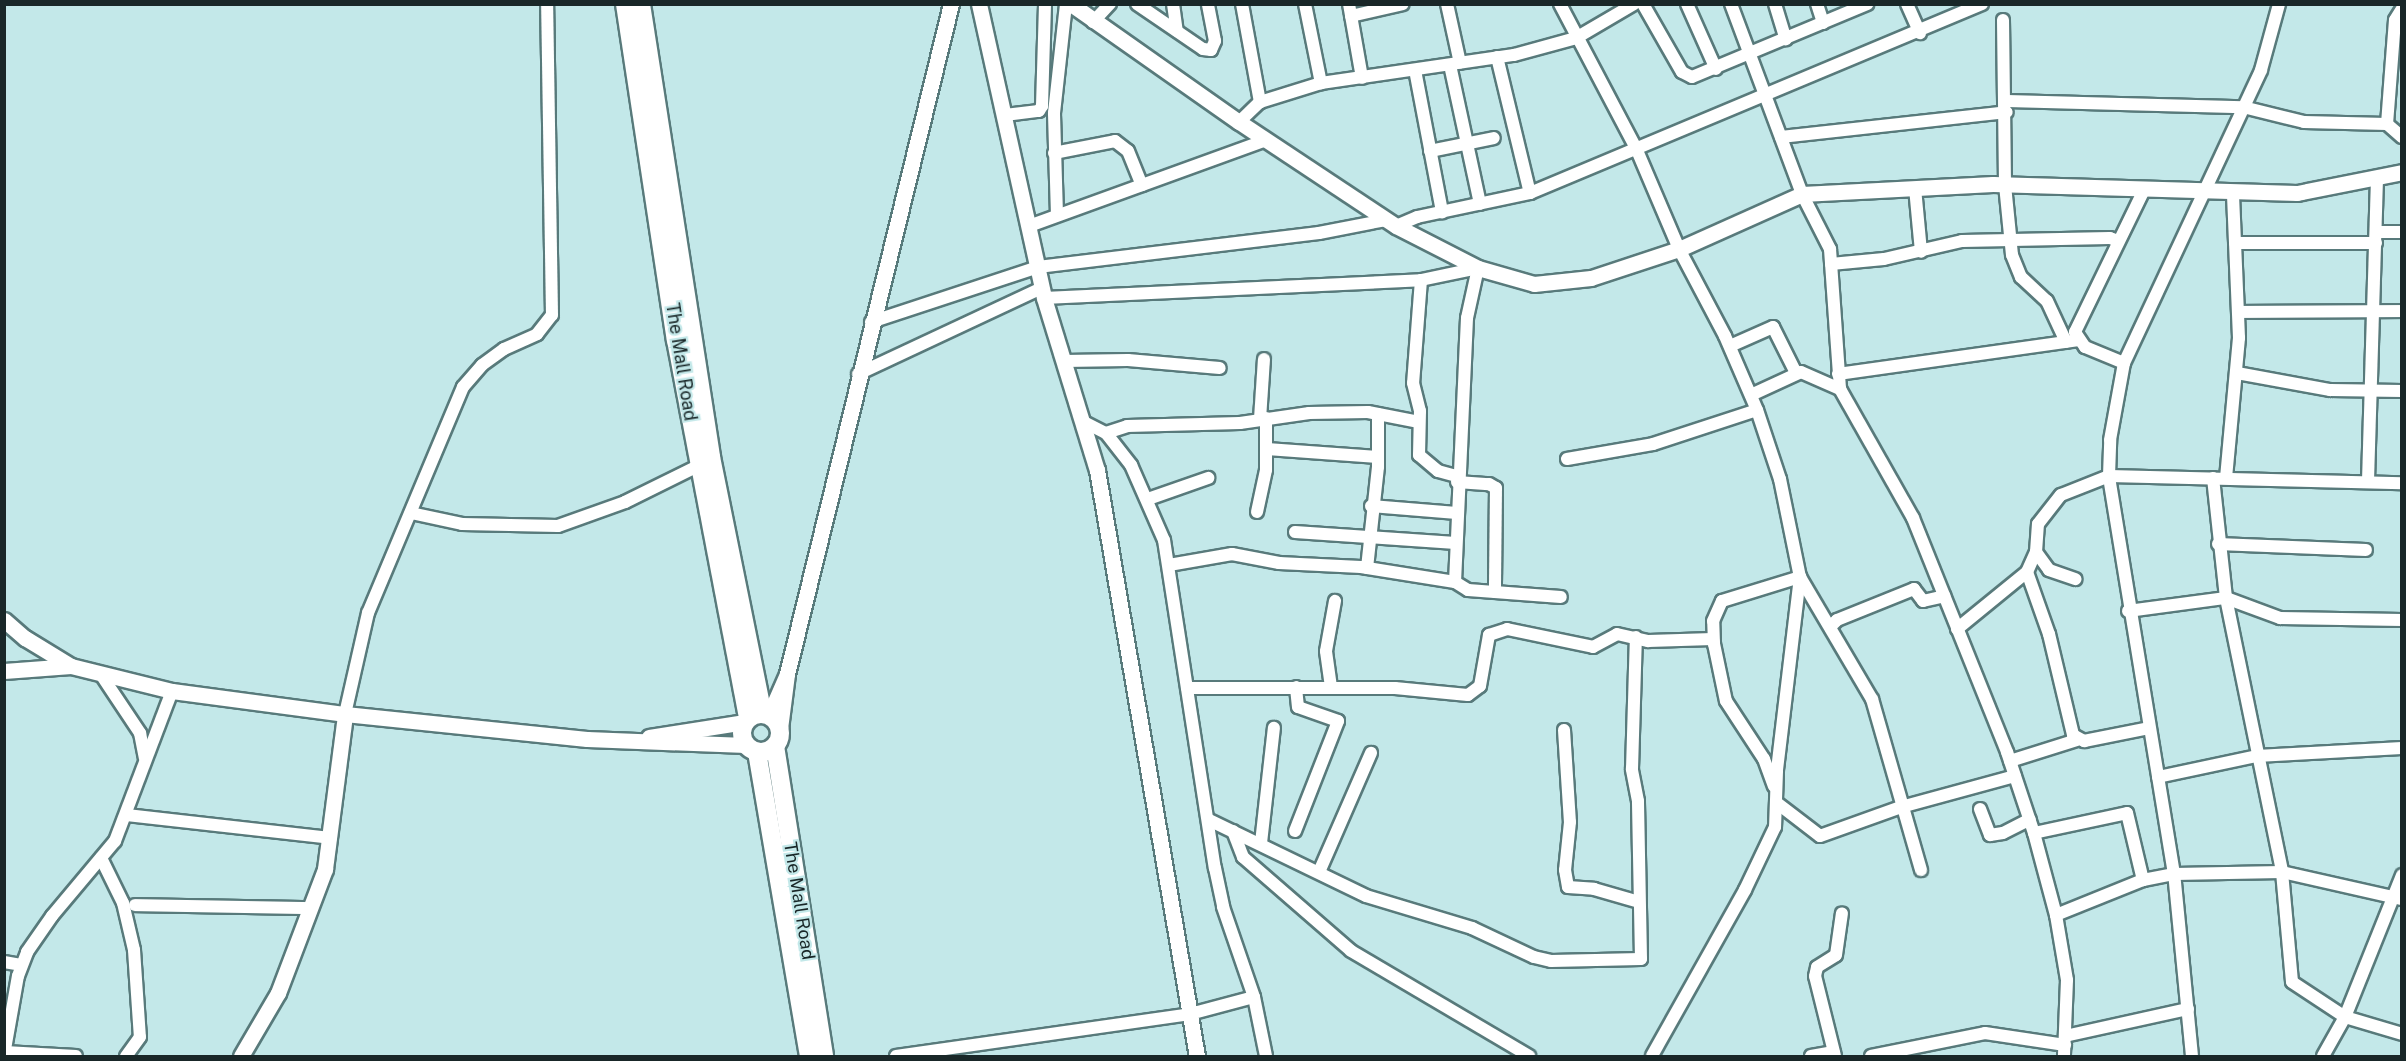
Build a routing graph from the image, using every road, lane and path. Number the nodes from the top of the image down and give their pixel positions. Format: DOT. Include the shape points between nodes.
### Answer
graph roads {
  1 [pos="547,4"];
  2 [pos="951,4"];
  3 [pos="979,4"];
  4 [pos="1045,4"];
  5 [pos="1066,4"];
  6 [pos="1071,4"];
  7 [pos="1110,4"];
  8 [pos="1137,4"];
  9 [pos="1173,4"];
  10 [pos="1208,4"];
  11 [pos="1242,4"];
  12 [pos="1305,4"];
  13 [pos="1404,4"];
  14 [pos="1447,4"];
  15 [pos="1560,4"];
  16 [pos="1634,4"];
  17 [pos="1644,4"];
  18 [pos="1687,4"];
  19 [pos="1731,4"];
  20 [pos="1775,4"];
  21 [pos="1817,4"];
  22 [pos="1907,4"];
  23 [pos="1982,4"];
  24 [pos="2279,4"];
  25 [pos="1859,6"];
  26 [pos="2402,9"];
  27 [pos="634,10"];
  28 [pos="1350,10"];
  29 [pos="2003,20"];
  30 [pos="1093,22"];
  31 [pos="1823,23"];
  32 [pos="1177,31"];
  33 [pos="1920,33"];
  34 [pos="1576,38"];
  35 [pos="1786,39"];
  36 [pos="1751,55"];
  37 [pos="1497,57"];
  38 [pos="1455,64"];
  39 [pos="1716,69"];
  40 [pos="1415,70"];
  41 [pos="1362,78"];
  42 [pos="1321,83"];
  43 [pos="1766,97"];
  44 [pos="1260,102"];
  45 [pos="2007,106"];
  46 [pos="2243,107"];
  47 [pos="1005,115"];
  48 [pos="1239,122"];
  49 [pos="2387,124"];
  50 [pos="1781,137"];
  51 [pos="2402,137"];
  52 [pos="1494,138"];
  53 [pos="1266,140"];
  54 [pos="1466,144"];
  55 [pos="1636,148"];
  56 [pos="1430,151"];
  57 [pos="1054,153"];
  58 [pos="2402,172"];
  59 [pos="2377,178"];
  60 [pos="1142,185"];
  61 [pos="2005,185"];
  62 [pos="1915,188"];
  63 [pos="2144,190"];
  64 [pos="2204,191"];
  65 [pos="2233,192"];
  66 [pos="1530,193"];
  67 [pos="1802,194"];
  68 [pos="1480,204"];
  69 [pos="1443,212"];
  70 [pos="1057,216"];
  71 [pos="1391,223"];
  72 [pos="1029,226"];
  73 [pos="2402,232"];
  74 [pos="2376,237"];
  75 [pos="2010,238"];
  76 [pos="2118,241"];
  77 [pos="2235,243"];
  78 [pos="1679,249"];
  79 [pos="1921,252"];
  80 [pos="1831,264"];
  81 [pos="1038,267"];
  82 [pos="1479,268"];
  83 [pos="1421,280"];
  84 [pos="1043,293"];
  85 [pos="2238,312"];
  86 [pos="2374,312"];
  87 [pos="2402,312"];
  88 [pos="871,322"];
  89 [pos="2073,341"];
  90 [pos="1730,346"];
  91 [pos="1264,359"];
  92 [pos="1064,361"];
  93 [pos="2124,363"];
  94 [pos="1220,368"];
  95 [pos="1796,373"];
  96 [pos="2237,373"];
  97 [pos="858,374"];
  98 [pos="1838,374"];
  99 [pos="1840,389"];
  100 [pos="2371,391"];
  101 [pos="2402,391"];
  102 [pos="1751,395"];
  103 [pos="1757,410"];
  104 [pos="1378,414"];
  105 [pos="1263,418"];
  106 [pos="1083,421"];
  107 [pos="1419,422"];
  108 [pos="1107,433"];
  109 [pos="1267,449"];
  110 [pos="1378,457"];
  111 [pos="1567,459"];
  112 [pos="704,471"];
  113 [pos="2109,476"];
  114 [pos="1208,478"];
  115 [pos="2213,478"];
  116 [pos="2226,478"];
  117 [pos="1457,479"];
  118 [pos="2368,481"];
  119 [pos="2402,483"];
  120 [pos="1148,499"];
  121 [pos="1371,506"];
  122 [pos="1257,512"];
  123 [pos="411,513"];
  124 [pos="1456,513"];
  125 [pos="1295,532"];
  126 [pos="1369,536"];
  127 [pos="1456,543"];
  128 [pos="2218,544"];
  129 [pos="2366,550"];
  130 [pos="2036,552"];
  131 [pos="1169,565"];
  132 [pos="1367,568"];
  133 [pos="2027,572"];
  134 [pos="1800,577"];
  135 [pos="2075,579"];
  136 [pos="1455,582"];
  137 [pos="1495,592"];
  138 [pos="1944,596"];
  139 [pos="1561,597"];
  140 [pos="2226,598"];
  141 [pos="1335,601"];
  142 [pos="2128,611"];
  143 [pos="4,620"];
  144 [pos="2402,620"];
  145 [pos="1830,627"];
  146 [pos="1958,629"];
  147 [pos="1636,636"];
  148 [pos="1714,644"];
  149 [pos="71,666"];
  150 [pos="4,671"];
  151 [pos="102,676"];
  152 [pos="1296,687"];
  153 [pos="1331,687"];
  154 [pos="1187,688"];
  155 [pos="172,691"];
  156 [pos="345,714"];
  157 [pos="763,724"];
  158 [pos="1275,728"];
  159 [pos="2149,728"];
  160 [pos="1564,730"];
  161 [pos="643,739"];
  162 [pos="2077,740"];
  163 [pos="752,748"];
  164 [pos="2402,748"];
  165 [pos="1371,753"];
  166 [pos="2258,756"];
  167 [pos="2010,761"];
  168 [pos="146,762"];
  169 [pos="2015,776"];
  170 [pos="2158,777"];
  171 [pos="1776,789"];
  172 [pos="1777,803"];
  173 [pos="1901,807"];
  174 [pos="1980,809"];
  175 [pos="126,815"];
  176 [pos="2030,819"];
  177 [pos="1209,820"];
  178 [pos="1233,831"];
  179 [pos="1295,831"];
  180 [pos="2034,833"];
  181 [pos="331,837"];
  182 [pos="1261,843"];
  183 [pos="101,858"];
  184 [pos="1920,870"];
  185 [pos="1319,872"];
  186 [pos="2282,872"];
  187 [pos="2174,874"];
  188 [pos="2402,875"];
  189 [pos="2143,880"];
  190 [pos="2398,898"];
  191 [pos="1639,902"];
  192 [pos="135,905"];
  193 [pos="311,908"];
  194 [pos="1842,913"];
  195 [pos="2056,915"];
  196 [pos="4,962"];
  197 [pos="21,965"];
  198 [pos="1254,997"];
  199 [pos="2188,1009"];
  200 [pos="1190,1014"];
  201 [pos="2345,1017"];
  202 [pos="2402,1034"];
  203 [pos="2064,1046"];
  204 [pos="5,1054"];
  205 [pos="1834,1054"];
  206 [pos="76,1056"];
  207 [pos="126,1056"];
  208 [pos="241,1056"];
  209 [pos="810,1056"];
  210 [pos="824,1056"];
  211 [pos="896,1056"];
  212 [pos="1197,1056"];
  213 [pos="1266,1056"];
  214 [pos="1529,1056"];
  215 [pos="1652,1056"];
  216 [pos="1811,1056"];
  217 [pos="1871,1056"];
  218 [pos="2192,1056"];
  219 [pos="2323,1056"];
  1 -- 123 [label="street" via="555,306 547,325 537,334 504,349 468,378"];
  2 -- 88 [label="street"];
  3 -- 47 [label="street"];
  4 -- 47 [label="street" via="1042,106 1039,111"];
  5 -- 57 [label="street" via="1054,113"];
  6 -- 30 [label="street"];
  7 -- 30 [label="street"];
  8 -- 32 [label="street"];
  9 -- 32 [label="street"];
  10 -- 32 [label="street" via="1215,41 1211,50 1203,49"];
  11 -- 44 [label="street"];
  12 -- 42 [label="street"];
  13 -- 28 [label="street"];
  14 -- 38 [label="street"];
  15 -- 34 [label="street"];
  16 -- 34 [label="street"];
  17 -- 39 [label="street" via="1687,77"];
  18 -- 39 [label="street"];
  19 -- 36 [label="street"];
  20 -- 35 [label="street"];
  21 -- 31 [label="street"];
  22 -- 33 [label="street"];
  23 -- 33 [label="street"];
  24 -- 46 [label="street" via="2261,70"];
  25 -- 31 [label="street"];
  26 -- 49 [label="street" via="2395,20"];
  27 -- 112 [label="main road, The Mall Road"];
  28 -- 41 [label="street"];
  29 -- 45 [label="street"];
  30 -- 48 [label="street"];
  31 -- 35 [label="street"];
  33 -- 43 [label="street"];
  34 -- 37 [label="street"];
  34 -- 55 [label="street"];
  35 -- 36 [label="street"];
  36 -- 39 [label="street"];
  36 -- 43 [label="street"];
  37 -- 38 [label="street"];
  37 -- 66 [label="street"];
  38 -- 40 [label="street"];
  38 -- 54 [label="street"];
  40 -- 41 [label="street"];
  40 -- 56 [label="street"];
  41 -- 42 [label="street"];
  42 -- 44 [label="street"];
  43 -- 50 [label="street"];
  43 -- 55 [label="street"];
  44 -- 48 [label="street"];
  45 -- 46 [label="street"];
  45 -- 50 [label="street"];
  45 -- 61 [label="street"];
  46 -- 49 [label="street" via="2304,122"];
  46 -- 64 [label="street"];
  47 -- 72 [label="street"];
  48 -- 53 [label="street"];
  49 -- 51 [label="street"];
  50 -- 67 [label="street"];
  52 -- 54 [label="street"];
  53 -- 60 [label="street"];
  53 -- 71 [label="street"];
  54 -- 56 [label="street"];
  54 -- 68 [label="street"];
  55 -- 66 [label="street"];
  55 -- 78 [label="street"];
  56 -- 69 [label="street"];
  57 -- 60 [label="street" via="1115,141 1128,151"];
  57 -- 70 [label="street"];
  58 -- 59 [label="street"];
  59 -- 65 [label="street" via="2297,194"];
  59 -- 74 [label="street"];
  60 -- 70 [label="street"];
  61 -- 62 [label="street"];
  61 -- 63 [label="street"];
  61 -- 75 [label="street"];
  62 -- 67 [label="street"];
  62 -- 79 [label="street"];
  63 -- 64 [label="street"];
  63 -- 76 [label="street"];
  64 -- 65 [label="street"];
  64 -- 93 [label="street"];
  65 -- 77 [label="street"];
  66 -- 68 [label="street"];
  67 -- 78 [label="street"];
  67 -- 80 [label="street" via="1825,231"];
  68 -- 69 [label="street"];
  69 -- 71 [label="street"];
  70 -- 72 [label="street"];
  71 -- 81 [label="street"];
  71 -- 82 [label="street"];
  72 -- 81 [label="street"];
  73 -- 74 [label="street"];
  74 -- 77 [label="street"];
  74 -- 86 [label="street"];
  75 -- 76 [label="street"];
  75 -- 79 [label="street" via="1962,241"];
  75 -- 89 [label="street" via="2017,271 2042,293"];
  76 -- 89 [label="street"];
  77 -- 85 [label="street"];
  78 -- 82 [label="street" via="1558,284 1534,284"];
  78 -- 90 [label="street"];
  79 -- 80 [label="street"];
  80 -- 98 [label="street"];
  81 -- 84 [label="street"];
  81 -- 88 [label="street"];
  82 -- 83 [label="street"];
  82 -- 117 [label="street" via="1467,318"];
  83 -- 84 [label="street"];
  83 -- 107 [label="street" via="1413,383"];
  84 -- 92 [label="street"];
  84 -- 97 [label="street"];
  85 -- 86 [label="street"];
  85 -- 96 [label="street"];
  86 -- 87 [label="street"];
  86 -- 100 [label="street"];
  88 -- 97 [label="street"];
  89 -- 93 [label="street"];
  89 -- 98 [label="street"];
  90 -- 95 [label="street" via="1773,327"];
  90 -- 102 [label="street"];
  91 -- 105 [label="street"];
  92 -- 94 [label="street" via="1128,360"];
  92 -- 106 [label="street"];
  93 -- 113 [label="street" via="2110,440"];
  95 -- 99 [label="street" via="1809,374"];
  95 -- 102 [label="street"];
  96 -- 100 [label="street" via="2330,390"];
  96 -- 116 [label="street"];
  97 -- 157 [label="street" via="787,674"];
  98 -- 99 [label="street"];
  99 -- 138 [label="street" via="1913,518"];
  100 -- 101 [label="street"];
  100 -- 118 [label="street"];
  102 -- 103 [label="street"];
  103 -- 111 [label="street" via="1653,444"];
  103 -- 134 [label="street" via="1780,479"];
  104 -- 105 [label="street" via="1309,413"];
  104 -- 107 [label="street"];
  104 -- 110 [label="street"];
  105 -- 108 [label="street" via="1207,425 1127,426"];
  105 -- 109 [label="street"];
  106 -- 108 [label="street"];
  106 -- 200 [label="street" via="1097,470"];
  107 -- 117 [label="street" via="1420,459"];
  108 -- 120 [label="street" via="1131,465"];
  109 -- 110 [label="street"];
  109 -- 122 [label="street"];
  110 -- 121 [label="street"];
  112 -- 123 [label="street" via="558,526 462,524"];
  112 -- 157 [label="main road, The Mall Road"];
  113 -- 115 [label="street"];
  113 -- 130 [label="street" via="2061,495 2038,524"];
  113 -- 142 [label="street"];
  114 -- 120 [label="street"];
  115 -- 116 [label="street"];
  115 -- 128 [label="street"];
  116 -- 118 [label="street"];
  117 -- 124 [label="street"];
  117 -- 137 [label="street" via="1496,488"];
  118 -- 119 [label="street"];
  120 -- 131 [label="street"];
  121 -- 124 [label="street"];
  121 -- 126 [label="street"];
  123 -- 156 [label="street" via="363,628"];
  124 -- 127 [label="street"];
  125 -- 126 [label="street"];
  126 -- 127 [label="street"];
  126 -- 132 [label="street"];
  127 -- 136 [label="street"];
  128 -- 129 [label="street"];
  128 -- 140 [label="street"];
  130 -- 133 [label="street"];
  130 -- 135 [label="street" via="2049,570"];
  131 -- 132 [label="street" via="1232,555 1279,563"];
  131 -- 154 [label="street"];
  132 -- 136 [label="street"];
  133 -- 146 [label="street"];
  133 -- 162 [label="street" via="2049,634"];
  134 -- 145 [label="street"];
  134 -- 148 [label="street" via="1722,601 1713,621"];
  134 -- 171 [label="street"];
  136 -- 137 [label="street" via="1460,588"];
  137 -- 139 [label="street"];
  138 -- 145 [label="street" via="1923,601 1914,589 1838,620"];
  138 -- 146 [label="street"];
  140 -- 142 [label="street"];
  140 -- 144 [label="street" via="2280,618"];
  140 -- 166 [label="street"];
  141 -- 153 [label="street" via="1326,651"];
  142 -- 159 [label="street"];
  143 -- 149 [label="street"];
  145 -- 173 [label="street" via="1872,699"];
  146 -- 167 [label="street"];
  147 -- 148 [label="street" via="1648,641 1713,639"];
  147 -- 153 [label="street" via="1617,634 1593,647 1507,629 1489,635 1480,686 1468,695"];
  147 -- 191 [label="street" via="1632,769 1638,801"];
  148 -- 171 [label="street" via="1726,701 1764,759"];
  149 -- 150 [label="street"];
  149 -- 151 [label="street"];
  151 -- 155 [label="street"];
  151 -- 168 [label="street" via="140,734"];
  152 -- 153 [label="street"];
  152 -- 154 [label="street"];
  152 -- 179 [label="street" via="1298,708 1338,721"];
  154 -- 177 [label="street"];
  155 -- 156 [label="street"];
  155 -- 168 [label="street"];
  156 -- 161 [label="street" via="587,738"];
  156 -- 181 [label="street"];
  157 -- 161 [label="street"];
  157 -- 163 [label="main road"];
  157 -- 163 [label="main road, The Mall Road" via="742,734"];
  157 -- 210 [label="main road, The Mall Road"];
  158 -- 182 [label="street"];
  159 -- 162 [label="street"];
  159 -- 170 [label="street"];
  160 -- 191 [label="street" via="1570,822 1565,870 1568,887"];
  161 -- 163 [label="street"];
  162 -- 167 [label="street"];
  163 -- 209 [label="main road, The Mall Road"];
  164 -- 166 [label="street"];
  165 -- 185 [label="street"];
  166 -- 170 [label="street"];
  166 -- 186 [label="street"];
  167 -- 169 [label="street"];
  168 -- 175 [label="street"];
  169 -- 173 [label="street"];
  169 -- 176 [label="street"];
  170 -- 187 [label="street"];
  171 -- 172 [label="street"];
  172 -- 173 [label="street" via="1820,836"];
  172 -- 215 [label="street" via="1774,827 1745,890"];
  173 -- 184 [label="street"];
  174 -- 176 [label="street" via="1990,835"];
  175 -- 181 [label="street"];
  175 -- 183 [label="street" via="115,841"];
  176 -- 180 [label="street"];
  177 -- 178 [label="street"];
  177 -- 198 [label="street" via="1223,907"];
  178 -- 182 [label="street"];
  178 -- 214 [label="street" via="1243,857 1351,951"];
  180 -- 189 [label="street" via="2127,813"];
  180 -- 195 [label="street"];
  181 -- 193 [label="street"];
  182 -- 185 [label="street"];
  183 -- 197 [label="street" via="43,927"];
  183 -- 207 [label="street" via="123,903 134,950 140,1037"];
  185 -- 191 [label="street" via="1366,896 1472,928 1551,961 1641,959"];
  186 -- 187 [label="street"];
  186 -- 190 [label="street"];
  186 -- 201 [label="street" via="2292,982"];
  187 -- 189 [label="street"];
  187 -- 199 [label="street"];
  188 -- 190 [label="street"];
  189 -- 195 [label="street"];
  190 -- 201 [label="street"];
  192 -- 193 [label="street"];
  193 -- 208 [label="street" via="278,993"];
  194 -- 205 [label="street" via="1836,955 1817,967 1815,976"];
  195 -- 203 [label="street" via="2067,980"];
  196 -- 197 [label="street"];
  197 -- 204 [label="street"];
  198 -- 200 [label="street"];
  198 -- 213 [label="street"];
  199 -- 203 [label="street"];
  199 -- 218 [label="street"];
  200 -- 211 [label="street"];
  200 -- 212 [label="street"];
  201 -- 202 [label="street"];
  201 -- 219 [label="street"];
  203 -- 217 [label="street" via="1985,1033"];
  204 -- 206 [label="street"];
  205 -- 216 [label="street"];
}
